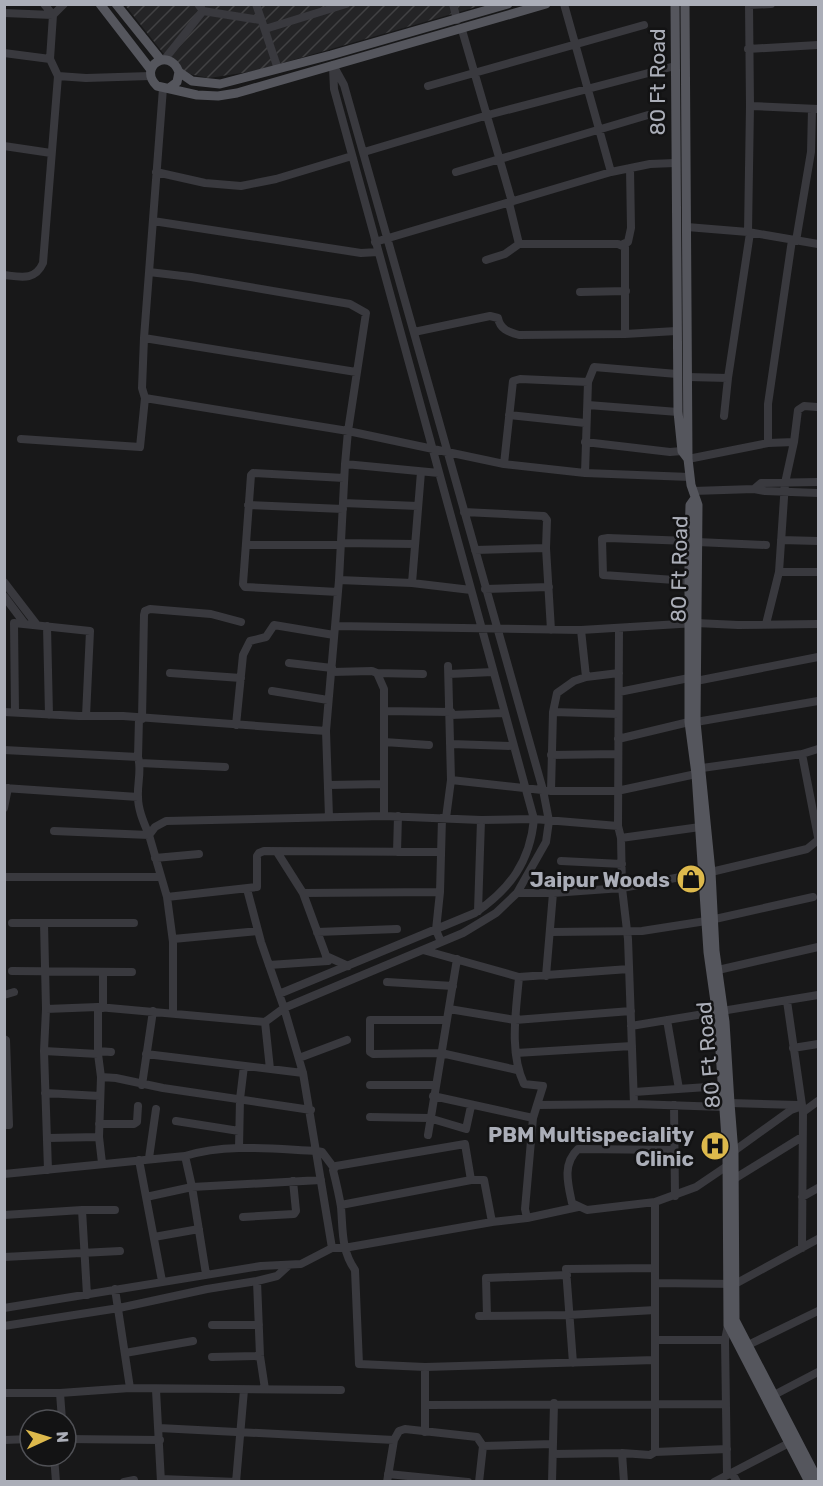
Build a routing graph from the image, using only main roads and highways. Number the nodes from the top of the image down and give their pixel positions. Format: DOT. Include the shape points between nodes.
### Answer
graph roads {
  1 [pos="100,4"];
  2 [pos="116,4"];
  3 [pos="508,4"];
  4 [pos="546,4"];
  5 [pos="675,4"];
  6 [pos="685,4"];
  7 [pos="162,60"];
  8 [pos="179,72"];
  9 [pos="151,73"];
  10 [pos="166,88"];
  11 [pos="685,455"];
  12 [pos="693,542"];
  13 [pos="692,623"];
  14 [pos="699,771"];
  15 [pos="707,873"];
  16 [pos="710,921"];
  17 [pos="720,1010"];
  18 [pos="727,1105"];
  19 [pos="731,1283"];
  20 [pos="793,1441"];
  21 [pos="819,1480"];
  22 [pos="809,1482"];
  1 -- 9 [label="main road"];
  2 -- 7 [label="main road"];
  3 -- 8 [label="main road" via="220,84 192,81"];
  4 -- 10 [label="main road" via="237,93 197,95"];
  5 -- 11 [label="main road, 80 Ft Road" via="676,331 678,412"];
  6 -- 11 [label="main road, 80 Ft Road"];
  7 -- 8 [label="main road" via="174,63"];
  7 -- 9 [label="main road" via="153,65"];
  8 -- 10 [label="main road" via="177,82"];
  9 -- 10 [label="main road" via="157,86"];
  11 -- 12 [label="main road, 80 Ft Road" via="694,495 690,505"];
  12 -- 13 [label="main road, 80 Ft Road"];
  12 -- 13 [label="main road, 80 Ft Road" via="689,581"];
  13 -- 14 [label="main road, 80 Ft Road" via="692,722"];
  14 -- 15 [label="main road, 80 Ft Road"];
  14 -- 15 [label="main road, 80 Ft Road" via="700,827"];
  15 -- 16 [label="main road, 80 Ft Road"];
  16 -- 17 [label="main road, 80 Ft Road"];
  16 -- 17 [label="main road, 80 Ft Road"];
  17 -- 18 [label="main road, 80 Ft Road"];
  17 -- 18 [label="main road, 80 Ft Road" via="722,1086"];
  18 -- 19 [label="main road, 80 Ft Road"];
  18 -- 19 [label="main road, 80 Ft Road" via="734,1150"];
  19 -- 20 [label="main road, 80 Ft Road" via="735,1320"];
  19 -- 20 [label="main road, 80 Ft Road" via="728,1325"];
  20 -- 21 [label="main road, 80 Ft Road"];
  20 -- 22 [label="main road, 80 Ft Road"];
}
